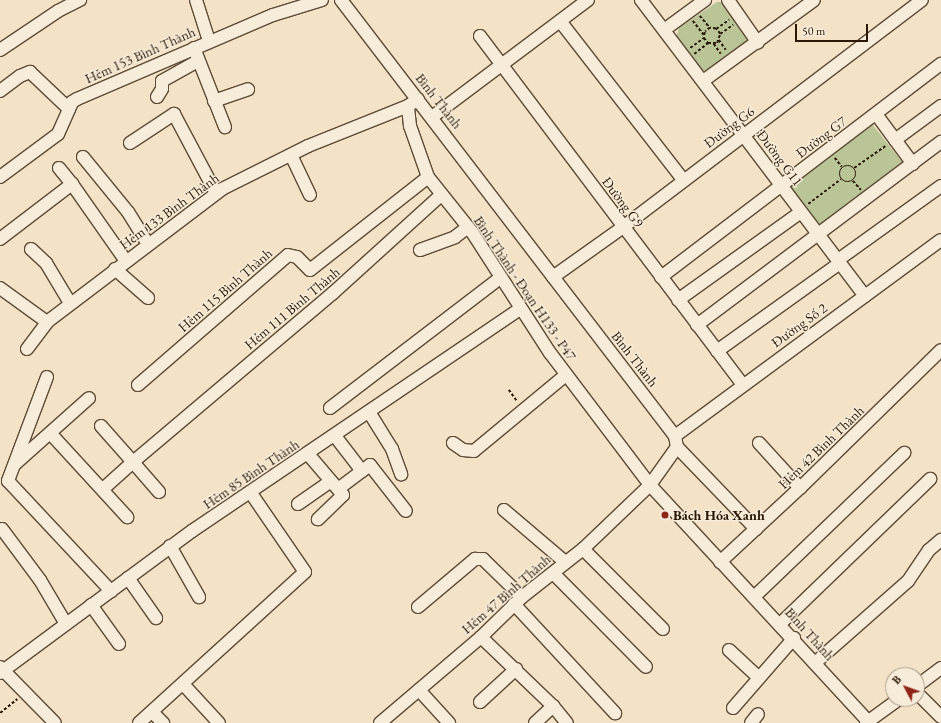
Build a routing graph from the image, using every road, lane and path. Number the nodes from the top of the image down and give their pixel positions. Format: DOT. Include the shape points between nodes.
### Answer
graph roads {
  1 [pos="80,0"];
  2 [pos="196,0"];
  3 [pos="322,0"];
  4 [pos="341,0"];
  5 [pos="588,0"];
  6 [pos="641,0"];
  7 [pos="705,0"];
  8 [pos="728,0"];
  9 [pos="814,0"];
  10 [pos="922,0"];
  11 [pos="690,11"];
  12 [pos="739,16"];
  13 [pos="560,21"];
  14 [pos="710,28"];
  15 [pos="716,29"];
  16 [pos="664,30"];
  17 [pos="720,34"];
  18 [pos="704,35"];
  19 [pos="480,36"];
  20 [pos="704,38"];
  21 [pos="209,41"];
  22 [pos="708,43"];
  23 [pos="758,43"];
  24 [pos="194,48"];
  25 [pos="0,50"];
  26 [pos="684,57"];
  27 [pos="198,62"];
  28 [pos="941,64"];
  29 [pos="500,66"];
  30 [pos="703,81"];
  31 [pos="248,90"];
  32 [pos="0,91"];
  33 [pos="157,97"];
  34 [pos="214,101"];
  35 [pos="413,102"];
  36 [pos="941,106"];
  37 [pos="69,109"];
  38 [pos="876,114"];
  39 [pos="432,117"];
  40 [pos="225,127"];
  41 [pos="744,135"];
  42 [pos="894,140"];
  43 [pos="941,142"];
  44 [pos="130,143"];
  45 [pos="291,155"];
  46 [pos="83,157"];
  47 [pos="913,164"];
  48 [pos="59,168"];
  49 [pos="854,168"];
  50 [pos="0,177"];
  51 [pos="428,177"];
  52 [pos="841,179"];
  53 [pos="684,181"];
  54 [pos="72,184"];
  55 [pos="782,186"];
  56 [pos="941,186"];
  57 [pos="216,193"];
  58 [pos="310,195"];
  59 [pos="441,195"];
  60 [pos="801,210"];
  61 [pos="468,227"];
  62 [pos="623,228"];
  63 [pos="818,234"];
  64 [pos="0,239"];
  65 [pos="941,240"];
  66 [pos="148,244"];
  67 [pos="31,249"];
  68 [pos="420,250"];
  69 [pos="126,261"];
  70 [pos="839,262"];
  71 [pos="115,269"];
  72 [pos="553,277"];
  73 [pos="660,277"];
  74 [pos="500,278"];
  75 [pos="0,288"];
  76 [pos="865,296"];
  77 [pos="148,298"];
  78 [pos="678,300"];
  79 [pos="70,303"];
  80 [pos="520,309"];
  81 [pos="47,322"];
  82 [pos="697,324"];
  83 [pos="27,349"];
  84 [pos="941,350"];
  85 [pos="717,351"];
  86 [pos="566,375"];
  87 [pos="47,377"];
  88 [pos="138,385"];
  89 [pos="743,385"];
  90 [pos="509,390"];
  91 [pos="89,398"];
  92 [pos="330,408"];
  93 [pos="525,408"];
  94 [pos="369,412"];
  95 [pos="101,426"];
  96 [pos="52,434"];
  97 [pos="335,436"];
  98 [pos="676,441"];
  99 [pos="453,443"];
  100 [pos="759,444"];
  101 [pos="904,453"];
  102 [pos="308,454"];
  103 [pos="133,462"];
  104 [pos="15,464"];
  105 [pos="362,471"];
  106 [pos="401,474"];
  107 [pos="4,479"];
  108 [pos="930,479"];
  109 [pos="335,485"];
  110 [pos="650,486"];
  111 [pos="800,488"];
  112 [pos="103,489"];
  113 [pos="159,492"];
  114 [pos="251,493"];
  115 [pos="298,504"];
  116 [pos="504,510"];
  117 [pos="406,511"];
  118 [pos="127,517"];
  119 [pos="318,519"];
  120 [pos="2,529"];
  121 [pos="756,529"];
  122 [pos="941,540"];
  123 [pos="170,546"];
  124 [pos="583,549"];
  125 [pos="565,562"];
  126 [pos="720,562"];
  127 [pos="553,573"];
  128 [pos="128,578"];
  129 [pos="111,591"];
  130 [pos="754,596"];
  131 [pos="199,597"];
  132 [pos="518,601"];
  133 [pos="91,605"];
  134 [pos="418,607"];
  135 [pos="156,618"];
  136 [pos="66,624"];
  137 [pos="780,624"];
  138 [pos="663,628"];
  139 [pos="481,637"];
  140 [pos="794,638"];
  141 [pos="119,644"];
  142 [pos="729,650"];
  143 [pos="816,662"];
  144 [pos="646,667"];
  145 [pos="941,668"];
  146 [pos="516,669"];
  147 [pos="1,670"];
  148 [pos="759,678"];
  149 [pos="925,680"];
  150 [pos="183,684"];
  151 [pos="419,690"];
  152 [pos="25,692"];
  153 [pos="925,700"];
  154 [pos="480,702"];
  155 [pos="553,706"];
  156 [pos="888,707"];
  157 [pos="733,708"];
  158 [pos="152,712"];
  159 [pos="0,713"];
  160 [pos="615,713"];
  161 [pos="941,717"];
  162 [pos="49,721"];
  163 [pos="867,722"];
  164 [pos="139,723"];
  165 [pos="163,723"];
  166 [pos="219,723"];
  167 [pos="380,723"];
  168 [pos="449,723"];
  169 [pos="535,723"];
  170 [pos="567,723"];
  1 -- 25 [label="street" via="58,11"];
  2 -- 21 [label="street"];
  3 -- 21 [label="street, Hẻm 153 Bình Thành" via="273,15"];
  4 -- 35 [label="street, Bình Thành"];
  5 -- 13 [label="street"];
  6 -- 16 [label="street, Đường G11"];
  7 -- 11 [label="street"];
  8 -- 12 [label="street"];
  9 -- 23 [label="street"];
  10 -- 41 [label="street, Đường G6"];
  11 -- 14 [label="path"];
  11 -- 16 [label="street"];
  11 -- 18 [label="path"];
  12 -- 15 [label="path"];
  12 -- 17 [label="path"];
  12 -- 23 [label="street"];
  13 -- 29 [label="street"];
  13 -- 53 [label="street"];
  14 -- 15 [label="path"];
  14 -- 18 [label="path"];
  15 -- 17 [label="path"];
  16 -- 26 [label="street, Đường G11"];
  17 -- 22 [label="path" via="717,43"];
  18 -- 20 [label="path"];
  19 -- 29 [label="street, Đường G9"];
  20 -- 22 [label="path"];
  20 -- 26 [label="path"];
  21 -- 24 [label="street, Hẻm 153 Bình Thành"];
  22 -- 26 [label="path"];
  23 -- 30 [label="street"];
  24 -- 27 [label="street"];
  24 -- 37 [label="street, Hẻm 153 Bình Thành" via="77,99"];
  26 -- 30 [label="street, Đường G11"];
  27 -- 33 [label="street" via="162,81 162,89"];
  27 -- 34 [label="street"];
  28 -- 38 [label="street, Đường G7"];
  29 -- 39 [label="street"];
  29 -- 62 [label="street, Đường G9"];
  30 -- 41 [label="street, Đường G11"];
  31 -- 34 [label="street"];
  32 -- 37 [label="street" via="30,72"];
  34 -- 40 [label="street"];
  35 -- 39 [label="street, Bình Thành"];
  35 -- 45 [label="street, Hẻm 133 Bình Thành"];
  35 -- 51 [label="street, Bình Thành - Đoạn H133 - P47" via="410,126"];
  36 -- 42 [label="street"];
  37 -- 50 [label="street, Hẻm 153 Bình Thành" via="58,134"];
  38 -- 42 [label="street"];
  38 -- 55 [label="street, Đường G7"];
  39 -- 72 [label="street, Bình Thành"];
  41 -- 53 [label="street, Đường G6"];
  41 -- 55 [label="street, Đường G11"];
  42 -- 47 [label="street"];
  42 -- 49 [label="path"];
  43 -- 47 [label="street"];
  44 -- 57 [label="street" via="174,114"];
  45 -- 57 [label="street, Hẻm 133 Bình Thành"];
  45 -- 58 [label="street"];
  46 -- 66 [label="street" via="128,212"];
  47 -- 63 [label="street"];
  48 -- 54 [label="street"];
  49 -- 52 [label="path" via="842,167 839,175"];
  49 -- 52 [label="path" via="856,177 853,181 844,182"];
  51 -- 59 [label="street, Bình Thành - Đoạn H133 - P47"];
  51 -- 88 [label="street, Hẻm 115 Bình Thành" via="310,270 297,257 288,255"];
  52 -- 60 [label="path"];
  53 -- 62 [label="street, Đường G6"];
  54 -- 64 [label="street"];
  54 -- 69 [label="street"];
  55 -- 60 [label="street, Đường G11"];
  55 -- 73 [label="street, Đường G7"];
  56 -- 70 [label="street"];
  57 -- 66 [label="street, Hẻm 133 Bình Thành"];
  59 -- 61 [label="street, Bình Thành - Đoạn H133 - P47"];
  59 -- 103 [label="street, Hẻm 111 Bình Thành" via="333,293"];
  60 -- 63 [label="street, Đường G11"];
  60 -- 78 [label="street"];
  61 -- 68 [label="street" via="454,237"];
  61 -- 74 [label="street, Bình Thành - Đoạn H133 - P47"];
  62 -- 72 [label="street, Đường G6"];
  62 -- 73 [label="street, Đường G9"];
  63 -- 70 [label="street, Đường G11"];
  63 -- 82 [label="street"];
  65 -- 76 [label="street, Đường Số 2"];
  66 -- 69 [label="street, Hẻm 133 Bình Thành"];
  67 -- 79 [label="street" via="46,263"];
  69 -- 71 [label="street, Hẻm 133 Bình Thành"];
  70 -- 76 [label="street, Đường G11"];
  70 -- 85 [label="street"];
  71 -- 77 [label="street"];
  71 -- 79 [label="street, Hẻm 133 Bình Thành"];
  72 -- 98 [label="street, Bình Thành"];
  73 -- 78 [label="street, Đường G9"];
  74 -- 80 [label="street, Bình Thành - Đoạn H133 - P47"];
  74 -- 92 [label="street"];
  75 -- 81 [label="street"];
  76 -- 89 [label="street, Đường Số 2"];
  78 -- 82 [label="street, Đường G9"];
  79 -- 81 [label="street, Hẻm 133 Bình Thành"];
  80 -- 86 [label="street, Bình Thành - Đoạn H133 - P47"];
  80 -- 94 [label="street, Hẻm 85 Bình Thành"];
  81 -- 83 [label="street, Hẻm 133 Bình Thành"];
  82 -- 85 [label="street, Đường G9"];
  84 -- 111 [label="street, Hẻm 42 Bình Thành"];
  85 -- 89 [label="street, Đường G9"];
  86 -- 93 [label="street"];
  86 -- 110 [label="street, Bình Thành - Đoạn H133 - P47"];
  87 -- 104 [label="street"];
  89 -- 98 [label="street, Đường Số 2"];
  90 -- 93 [label="path"];
  91 -- 96 [label="street"];
  93 -- 99 [label="street" via="474,451 463,450"];
  94 -- 97 [label="street, Hẻm 85 Bình Thành"];
  94 -- 106 [label="street" via="392,449"];
  95 -- 103 [label="street"];
  96 -- 104 [label="street"];
  96 -- 112 [label="street"];
  97 -- 102 [label="street, Hẻm 85 Bình Thành"];
  97 -- 105 [label="street"];
  98 -- 110 [label="street"];
  98 -- 121 [label="street, Bình Thành"];
  100 -- 111 [label="street"];
  101 -- 130 [label="street"];
  102 -- 109 [label="street"];
  102 -- 114 [label="street, Hẻm 85 Bình Thành"];
  103 -- 112 [label="street"];
  103 -- 113 [label="street"];
  104 -- 107 [label="street"];
  105 -- 109 [label="street"];
  105 -- 117 [label="street" via="369,465"];
  107 -- 129 [label="street"];
  108 -- 137 [label="street"];
  109 -- 115 [label="street"];
  109 -- 119 [label="street" via="343,495"];
  110 -- 124 [label="street, Hẻm 47 Bình Thành"];
  110 -- 126 [label="street, Bình Thành"];
  111 -- 121 [label="street, Hẻm 42 Bình Thành"];
  112 -- 118 [label="street"];
  114 -- 123 [label="street, Hẻm 85 Bình Thành"];
  114 -- 150 [label="street" via="305,572"];
  116 -- 125 [label="street"];
  120 -- 136 [label="street" via="40,580"];
  121 -- 126 [label="street, Hẻm 42 Bình Thành"];
  122 -- 143 [label="street" via="929,550 908,581"];
  123 -- 128 [label="street, Hẻm 85 Bình Thành"];
  123 -- 131 [label="street"];
  124 -- 125 [label="street, Hẻm 47 Bình Thành"];
  124 -- 138 [label="street"];
  125 -- 127 [label="street, Hẻm 47 Bình Thành"];
  126 -- 130 [label="street, Bình Thành"];
  127 -- 132 [label="street, Hẻm 47 Bình Thành"];
  127 -- 144 [label="street"];
  128 -- 129 [label="street, Hẻm 85 Bình Thành"];
  128 -- 135 [label="street"];
  129 -- 133 [label="street, Hẻm 85 Bình Thành"];
  130 -- 137 [label="street, Bình Thành"];
  132 -- 134 [label="street" via="483,558 475,559"];
  132 -- 139 [label="street, Hẻm 47 Bình Thành"];
  132 -- 160 [label="street"];
  133 -- 136 [label="street, Hẻm 85 Bình Thành"];
  133 -- 141 [label="street"];
  136 -- 147 [label="street, Hẻm 85 Bình Thành"];
  137 -- 140 [label="street, Bình Thành"];
  139 -- 146 [label="street"];
  139 -- 151 [label="street, Hẻm 47 Bình Thành"];
  140 -- 143 [label="street, Bình Thành"];
  140 -- 148 [label="street"];
  142 -- 148 [label="street"];
  143 -- 163 [label="street, Bình Thành"];
  145 -- 149 [label="street"];
  146 -- 154 [label="street"];
  146 -- 155 [label="street"];
  147 -- 152 [label="street"];
  148 -- 157 [label="street"];
  150 -- 158 [label="street"];
  150 -- 166 [label="street"];
  151 -- 167 [label="street, Hẻm 47 Bình Thành"];
  151 -- 168 [label="street"];
  152 -- 159 [label="path"];
  152 -- 162 [label="street"];
  153 -- 161 [label="street"];
  155 -- 169 [label="street"];
  155 -- 170 [label="street"];
  156 -- 163 [label="street"];
  158 -- 164 [label="street"];
  158 -- 165 [label="street"];
}
